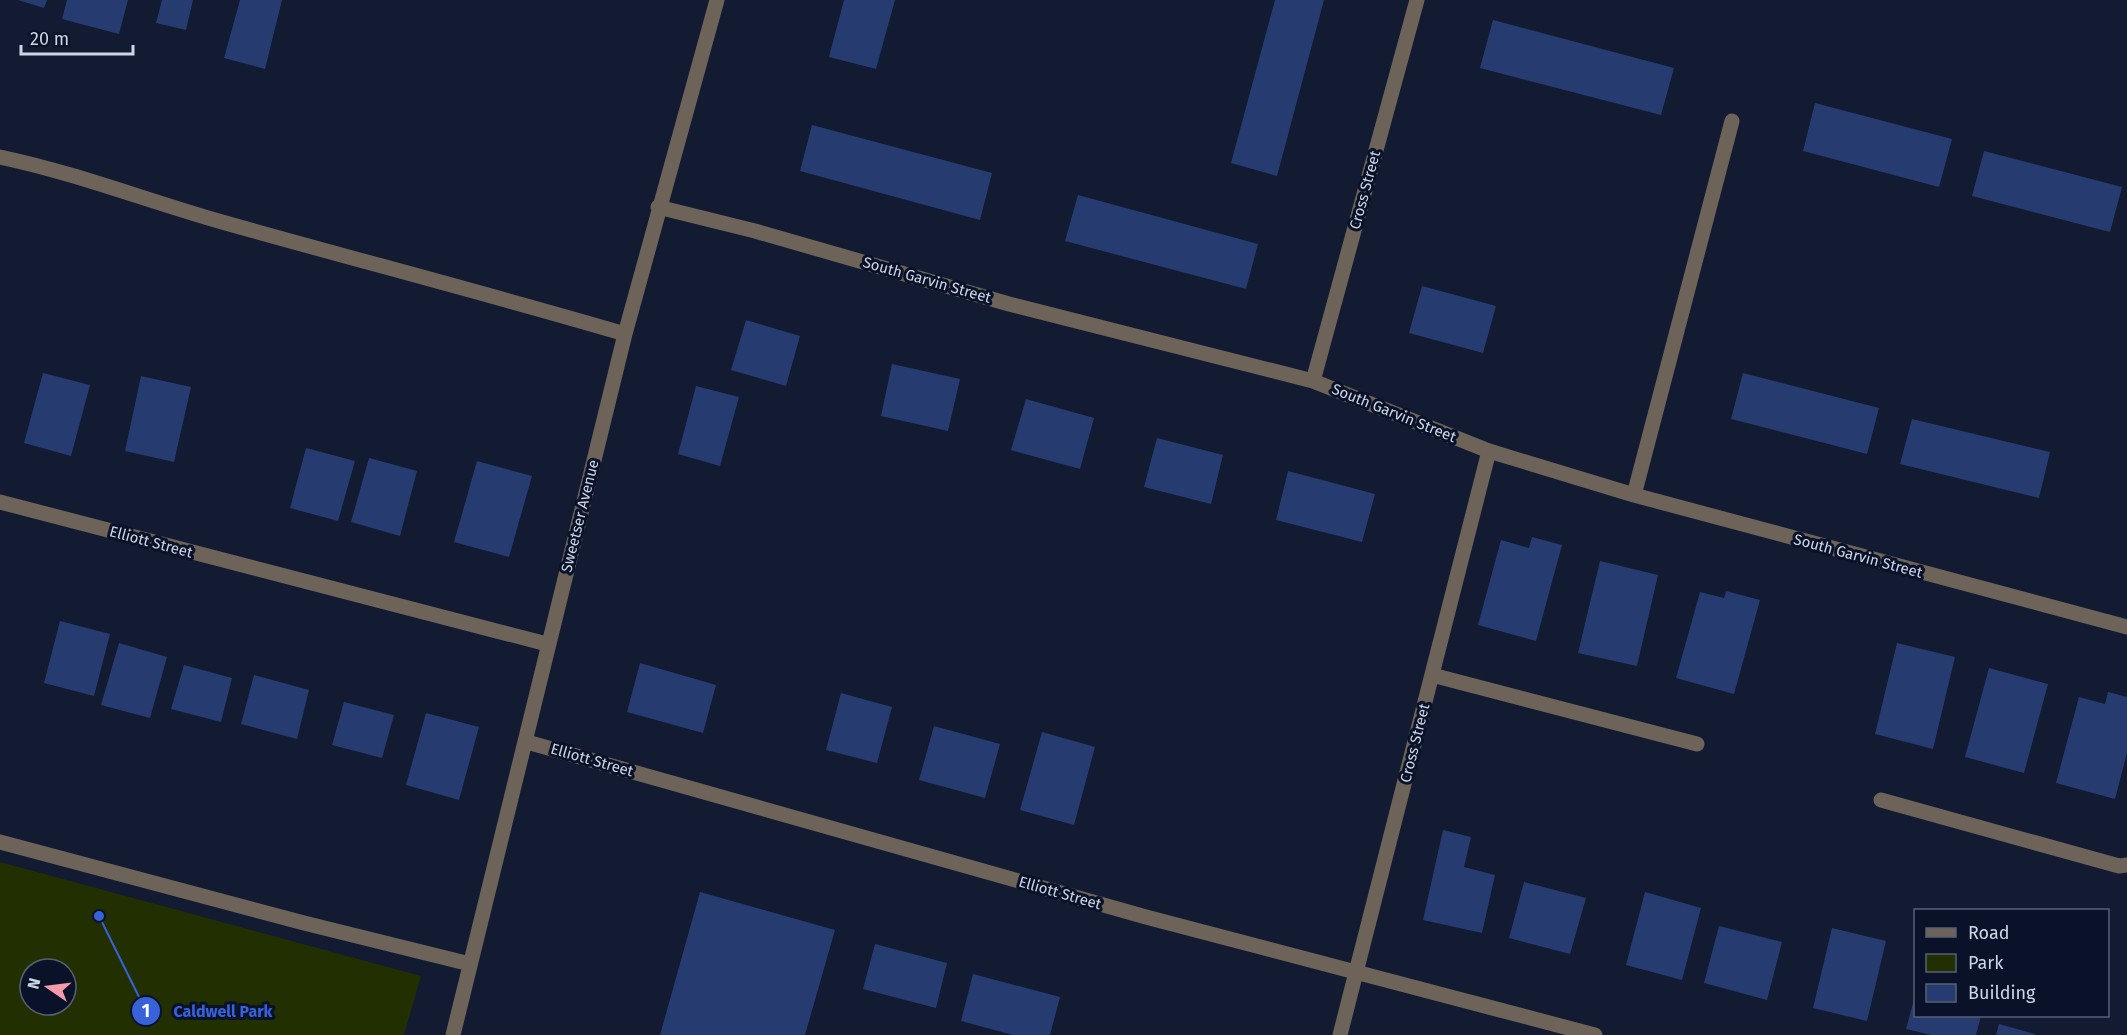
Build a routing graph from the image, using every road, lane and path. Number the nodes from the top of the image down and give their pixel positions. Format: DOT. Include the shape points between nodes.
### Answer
graph roads {
  1 [pos="717,0"];
  2 [pos="1417,0"];
  3 [pos="1732,121"];
  4 [pos="0,157"];
  5 [pos="658,207"];
  6 [pos="626,334"];
  7 [pos="1313,381"];
  8 [pos="1488,451"];
  9 [pos="1634,495"];
  10 [pos="0,502"];
  11 [pos="2127,627"];
  12 [pos="547,644"];
  13 [pos="1432,675"];
  14 [pos="527,742"];
  15 [pos="1697,744"];
  16 [pos="1881,800"];
  17 [pos="0,842"];
  18 [pos="2127,866"];
  19 [pos="470,964"];
  20 [pos="1357,972"];
  21 [pos="453,1035"];
  22 [pos="1341,1035"];
  23 [pos="1595,1035"];
  1 -- 5 [label="street, Sweetser Avenue"];
  2 -- 7 [label="street, Cross Street"];
  3 -- 9 [label="street"];
  4 -- 6 [label="street"];
  5 -- 6 [label="street, Sweetser Avenue"];
  5 -- 7 [label="street, South Garvin Street" via="1009,304"];
  6 -- 12 [label="street, Sweetser Avenue"];
  7 -- 8 [label="street, South Garvin Street"];
  8 -- 9 [label="street, South Garvin Street"];
  8 -- 13 [label="street, Cross Street"];
  9 -- 11 [label="street, South Garvin Street"];
  10 -- 12 [label="street, Elliott Street"];
  12 -- 14 [label="street, Sweetser Avenue"];
  13 -- 15 [label="street"];
  13 -- 20 [label="street, Cross Street"];
  14 -- 19 [label="street, Sweetser Avenue"];
  14 -- 20 [label="street, Elliott Street" via="1135,914"];
  16 -- 18 [label="street"];
  17 -- 19 [label="street"];
  19 -- 21 [label="street, Sweetser Avenue"];
  20 -- 22 [label="street, Cross Street"];
  20 -- 23 [label="street, Elliott Street"];
}
